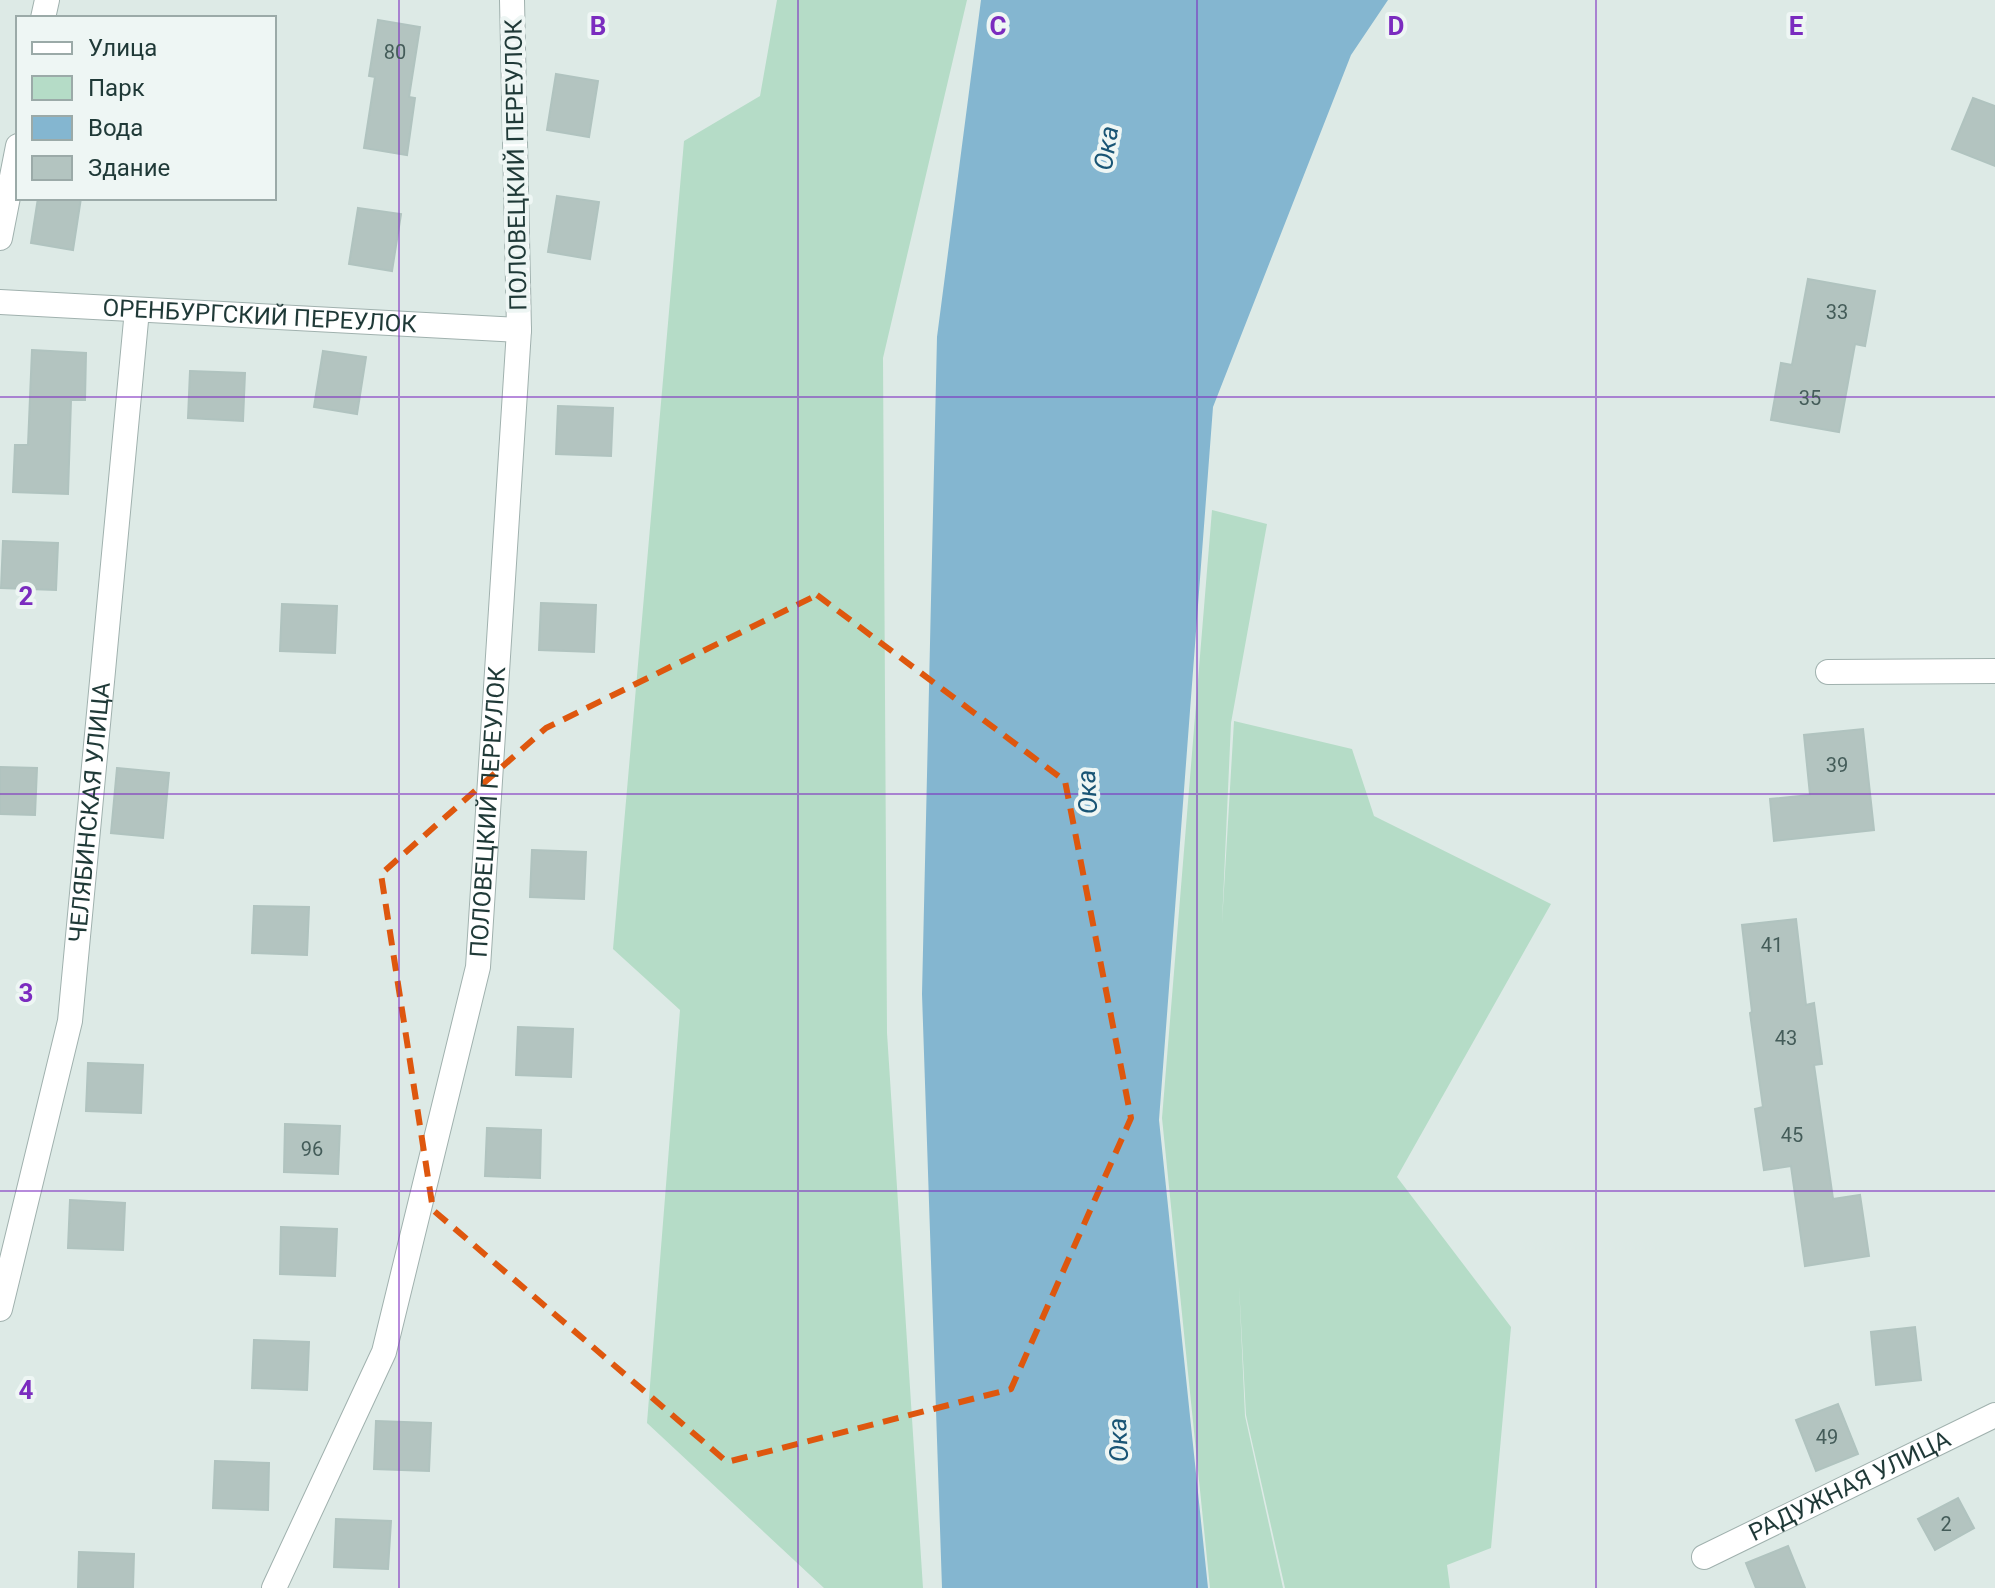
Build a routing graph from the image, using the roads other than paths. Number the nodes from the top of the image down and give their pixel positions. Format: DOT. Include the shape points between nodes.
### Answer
graph roads {
  1 [pos="512,0"];
  2 [pos="16,156"];
  3 [pos="0,238"];
  4 [pos="0,302"];
  5 [pos="137,310"];
  6 [pos="519,330"];
  7 [pos="1995,671"];
  8 [pos="1828,672"];
  9 [pos="0,1309"];
  10 [pos="1995,1415"];
  11 [pos="1704,1557"];
  12 [pos="274,1588"];
  1 -- 6 [label="street, ПОЛОВЕЦКИЙ ПЕРЕУЛОК"];
  2 -- 3 [label="street"];
  4 -- 5 [label="street, ОРЕНБУРГСКИЙ ПЕРЕУЛОК"];
  5 -- 6 [label="street, ОРЕНБУРГСКИЙ ПЕРЕУЛОК"];
  5 -- 9 [label="street, ЧЕЛЯБИНСКАЯ УЛИЦА" via="70,1021"];
  6 -- 12 [label="street, ПОЛОВЕЦКИЙ ПЕРЕУЛОК" via="478,967 384,1352"];
  7 -- 8 [label="street"];
  10 -- 11 [label="street, РАДУЖНАЯ УЛИЦА"];
}
